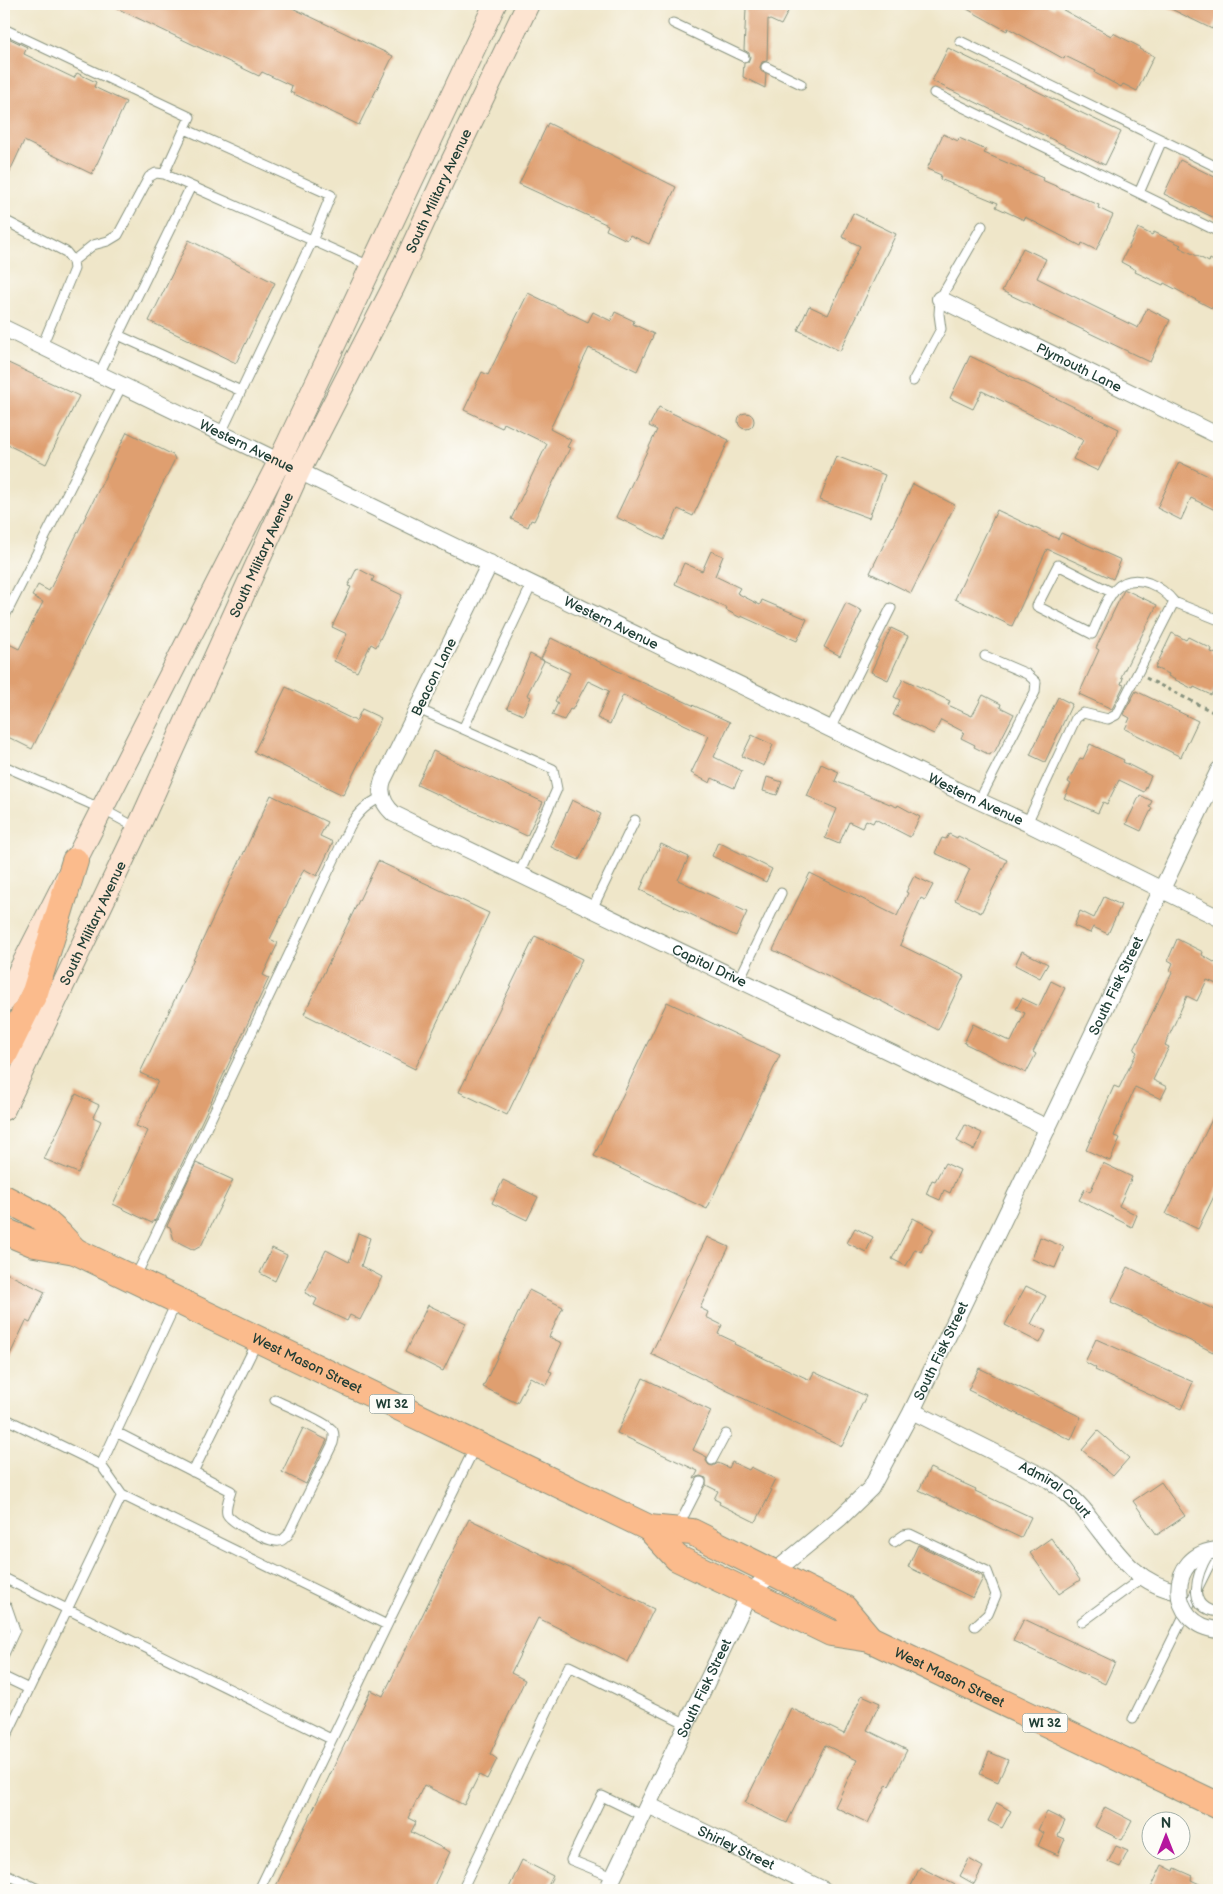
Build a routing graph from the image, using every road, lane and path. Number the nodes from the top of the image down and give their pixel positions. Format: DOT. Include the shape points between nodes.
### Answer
graph roads {
  1 [pos="495,4"];
  2 [pos="528,4"];
  3 [pos="673,23"];
  4 [pos="4,29"];
  5 [pos="960,41"];
  6 [pos="744,57"];
  7 [pos="766,68"];
  8 [pos="801,84"];
  9 [pos="934,93"];
  10 [pos="185,129"];
  11 [pos="1162,140"];
  12 [pos="1219,168"];
  13 [pos="164,174"];
  14 [pos="191,186"];
  15 [pos="1138,193"];
  16 [pos="4,220"];
  17 [pos="982,226"];
  18 [pos="1219,232"];
  19 [pos="312,240"];
  20 [pos="73,261"];
  21 [pos="370,266"];
  22 [pos="940,299"];
  23 [pos="4,328"];
  24 [pos="118,335"];
  25 [pos="42,346"];
  26 [pos="98,374"];
  27 [pos="913,381"];
  28 [pos="122,385"];
  29 [pos="241,391"];
  30 [pos="221,433"];
  31 [pos="1219,436"];
  32 [pos="279,462"];
  33 [pos="300,471"];
  34 [pos="490,564"];
  35 [pos="532,584"];
  36 [pos="1113,592"];
  37 [pos="1174,602"];
  38 [pos="891,608"];
  39 [pos="4,618"];
  40 [pos="1219,620"];
  41 [pos="985,656"];
  42 [pos="1137,674"];
  43 [pos="418,709"];
  44 [pos="1219,715"];
  45 [pos="463,729"];
  46 [pos="830,729"];
  47 [pos="4,766"];
  48 [pos="1219,770"];
  49 [pos="381,795"];
  50 [pos="979,801"];
  51 [pos="102,809"];
  52 [pos="635,820"];
  53 [pos="1027,823"];
  54 [pos="138,828"];
  55 [pos="75,861"];
  56 [pos="519,874"];
  57 [pos="1162,890"];
  58 [pos="781,893"];
  59 [pos="592,909"];
  60 [pos="1219,918"];
  61 [pos="739,980"];
  62 [pos="4,1001"];
  63 [pos="4,1055"];
  64 [pos="4,1109"];
  65 [pos="1048,1128"];
  66 [pos="4,1198"];
  67 [pos="4,1231"];
  68 [pos="75,1251"];
  69 [pos="134,1280"];
  70 [pos="178,1301"];
  71 [pos="258,1340"];
  72 [pos="275,1400"];
  73 [pos="912,1411"];
  74 [pos="4,1418"];
  75 [pos="116,1432"];
  76 [pos="726,1434"];
  77 [pos="476,1444"];
  78 [pos="712,1460"];
  79 [pos="101,1465"];
  80 [pos="193,1472"];
  81 [pos="701,1482"];
  82 [pos="122,1495"];
  83 [pos="649,1528"];
  84 [pos="676,1530"];
  85 [pos="894,1542"];
  86 [pos="1216,1554"];
  87 [pos="773,1573"];
  88 [pos="4,1578"];
  89 [pos="1142,1578"];
  90 [pos="1172,1591"];
  91 [pos="750,1592"];
  92 [pos="4,1606"];
  93 [pos="68,1610"];
  94 [pos="1219,1612"];
  95 [pos="1082,1622"];
  96 [pos="7,1624"];
  97 [pos="387,1625"];
  98 [pos="975,1626"];
  99 [pos="1219,1630"];
  100 [pos="870,1640"];
  101 [pos="4,1654"];
  102 [pos="4,1677"];
  103 [pos="29,1690"];
  104 [pos="1133,1719"];
  105 [pos="686,1724"];
  106 [pos="331,1739"];
  107 [pos="4,1741"];
  108 [pos="1219,1806"];
  109 [pos="646,1810"];
  110 [pos="4,1873"];
  111 [pos="610,1883"];
  112 [pos="40,1890"];
  113 [pos="259,1890"];
  114 [pos="462,1890"];
  115 [pos="824,1890"];
  1 -- 21 [label="main road, South Military Avenue"];
  2 -- 33 [label="main road, South Military Avenue" via="394,286"];
  3 -- 6 [label="lane"];
  4 -- 10 [label="lane" via="190,118"];
  5 -- 11 [label="lane"];
  7 -- 8 [label="lane"];
  9 -- 15 [label="lane"];
  10 -- 13 [label="lane"];
  10 -- 19 [label="lane" via="331,195"];
  11 -- 12 [label="lane"];
  11 -- 15 [label="lane"];
  13 -- 14 [label="lane"];
  13 -- 20 [label="lane" via="156,173 149,178 118,235 93,245"];
  14 -- 19 [label="lane"];
  14 -- 24 [label="lane"];
  15 -- 18 [label="lane"];
  16 -- 20 [label="lane" via="66,252"];
  17 -- 22 [label="lane"];
  19 -- 21 [label="lane"];
  19 -- 29 [label="lane"];
  20 -- 25 [label="lane" via="74,269"];
  21 -- 32 [label="main road, South Military Avenue"];
  22 -- 27 [label="lane" via="940,328"];
  22 -- 31 [label="street, Plymouth Lane"];
  23 -- 25 [label="street, Western Avenue"];
  24 -- 26 [label="lane"];
  24 -- 29 [label="lane"];
  25 -- 26 [label="street, Western Avenue"];
  26 -- 28 [label="street, Western Avenue"];
  28 -- 30 [label="street, Western Avenue"];
  28 -- 39 [label="lane"];
  29 -- 30 [label="lane"];
  30 -- 32 [label="street, Western Avenue"];
  32 -- 33 [label="street, Western Avenue"];
  32 -- 51 [label="main road, South Military Avenue"];
  33 -- 34 [label="street, Western Avenue"];
  33 -- 54 [label="main road, South Military Avenue"];
  34 -- 35 [label="street, Western Avenue"];
  34 -- 43 [label="street, Beacon Lane"];
  35 -- 45 [label="lane"];
  35 -- 46 [label="street, Western Avenue"];
  36 -- 36 [label="lane" via="1092,634 1037,606 1058,565"];
  36 -- 37 [label="lane" via="1125,581 1142,580"];
  37 -- 40 [label="lane"];
  37 -- 42 [label="lane"];
  38 -- 46 [label="lane"];
  41 -- 50 [label="lane" via="1027,674 1036,682 1036,687"];
  42 -- 44 [label="path"];
  42 -- 53 [label="lane" via="1116,715 1108,719 1083,713 1076,718"];
  43 -- 45 [label="lane"];
  43 -- 49 [label="street, Beacon Lane" via="383,780"];
  45 -- 56 [label="lane" via="553,769 557,789"];
  46 -- 50 [label="street, Western Avenue"];
  47 -- 51 [label="lane"];
  48 -- 57 [label="street, South Fisk Street"];
  49 -- 56 [label="street, Capitol Drive" via="394,814"];
  49 -- 69 [label="lane" via="357,814 350,826"];
  50 -- 53 [label="street, Western Avenue"];
  51 -- 54 [label="lane"];
  51 -- 55 [label="main road, South Military Avenue"];
  52 -- 59 [label="lane"];
  53 -- 57 [label="street, Western Avenue"];
  54 -- 64 [label="main road, South Military Avenue"];
  55 -- 62 [label="main road, South Military Avenue"];
  55 -- 63 [label="main road" via="35,992"];
  56 -- 59 [label="street, Capitol Drive"];
  57 -- 60 [label="street, Western Avenue"];
  57 -- 65 [label="street, South Fisk Street"];
  58 -- 61 [label="lane"];
  59 -- 61 [label="street, Capitol Drive"];
  61 -- 65 [label="street, Capitol Drive"];
  65 -- 73 [label="street, South Fisk Street"];
  66 -- 68 [label="main road, West Mason Street / WI 32" via="39,1216"];
  67 -- 68 [label="main road, West Mason Street / WI 32" via="35,1244"];
  68 -- 69 [label="main road, West Mason Street / WI 32"];
  69 -- 70 [label="main road, West Mason Street / WI 32"];
  70 -- 71 [label="main road, West Mason Street / WI 32"];
  70 -- 75 [label="lane"];
  71 -- 77 [label="main road, West Mason Street / WI 32"];
  71 -- 80 [label="lane"];
  72 -- 80 [label="lane" via="325,1424 334,1438 284,1539 278,1542 270,1540 234,1522 227,1512 231,1491"];
  73 -- 87 [label="street, South Fisk Street" via="871,1488"];
  73 -- 89 [label="street, Admiral Court" via="1048,1479 1079,1505 1123,1561"];
  74 -- 79 [label="lane"];
  75 -- 79 [label="lane"];
  75 -- 80 [label="lane"];
  76 -- 78 [label="lane"];
  77 -- 83 [label="main road, West Mason Street / WI 32"];
  77 -- 97 [label="lane"];
  79 -- 82 [label="lane"];
  81 -- 84 [label="lane"];
  82 -- 93 [label="lane"];
  82 -- 97 [label="lane"];
  83 -- 84 [label="main road, West Mason Street / WI 32"];
  83 -- 91 [label="main road, West Mason Street / WI 32" via="677,1558"];
  84 -- 87 [label="main road, West Mason Street / WI 32" via="692,1532"];
  85 -- 98 [label="lane" via="910,1534 987,1571 996,1595 988,1614"];
  86 -- 90 [label="street, bridge" via="1197,1556"];
  86 -- 94 [label="lane, bridge" via="1198,1578 1196,1588 1200,1604 1205,1609"];
  86 -- 104 [label="lane"];
  87 -- 91 [label="street, South Fisk Street"];
  87 -- 100 [label="main road, West Mason Street / WI 32" via="844,1608"];
  88 -- 93 [label="lane"];
  89 -- 90 [label="street, Admiral Court"];
  89 -- 95 [label="lane"];
  90 -- 99 [label="street, bridge" via="1188,1616 1210,1630"];
  91 -- 100 [label="main road, West Mason Street / WI 32" via="831,1633"];
  91 -- 105 [label="street, South Fisk Street"];
  92 -- 96 [label="lane" via="7,1607"];
  93 -- 103 [label="lane"];
  93 -- 106 [label="lane"];
  96 -- 101 [label="lane" via="14,1630"];
  97 -- 106 [label="lane"];
  100 -- 108 [label="main road, West Mason Street / WI 32"];
  102 -- 103 [label="lane"];
  103 -- 107 [label="lane"];
  105 -- 109 [label="street, South Fisk Street"];
  105 -- 114 [label="lane" via="569,1666"];
  106 -- 113 [label="lane"];
  109 -- 111 [label="street, South Fisk Street"];
  109 -- 111 [label="lane" via="602,1796 571,1860"];
  109 -- 115 [label="street, Shirley Street"];
  110 -- 112 [label="lane"];
}
